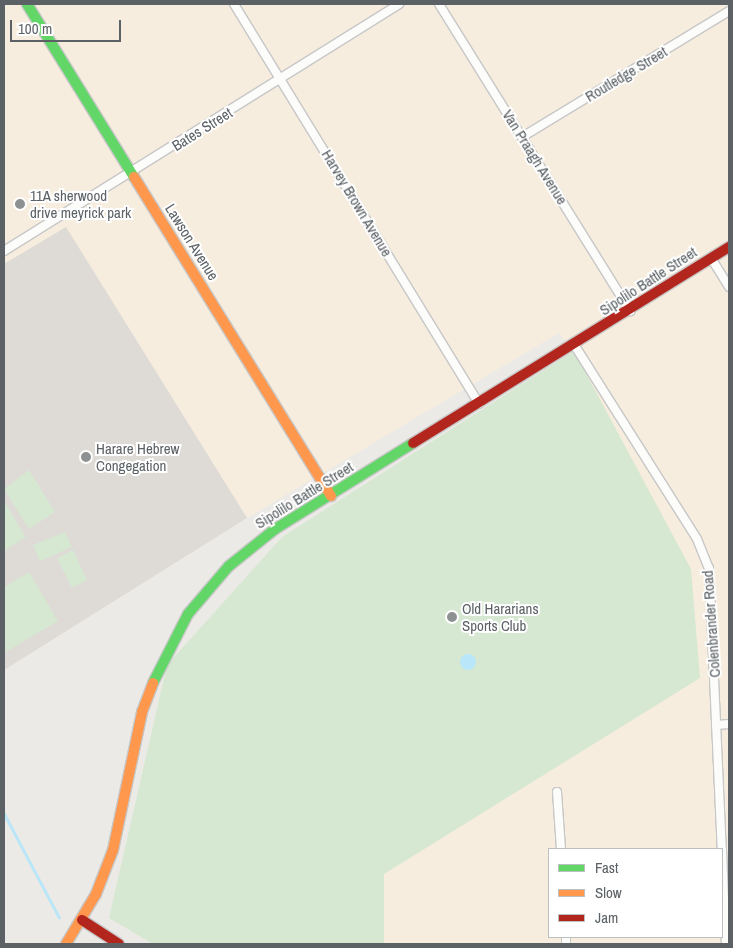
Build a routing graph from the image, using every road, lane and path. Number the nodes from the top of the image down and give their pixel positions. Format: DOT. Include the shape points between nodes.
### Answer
graph roads {
  1 [pos="27,4"];
  2 [pos="234,4"];
  3 [pos="399,4"];
  4 [pos="439,4"];
  5 [pos="729,11"];
  6 [pos="282,79"];
  7 [pos="522,137"];
  8 [pos="132,173"];
  9 [pos="729,247"];
  10 [pos="4,251"];
  11 [pos="711,258"];
  12 [pos="729,287"];
  13 [pos="630,310"];
  14 [pos="574,346"];
  15 [pos="479,404"];
  16 [pos="331,496"];
  17 [pos="729,724"];
  18 [pos="716,725"];
  19 [pos="557,792"];
  20 [pos="561,848"];
  21 [pos="722,848"];
  22 [pos="723,873"];
  23 [pos="82,920"];
  24 [pos="66,944"];
  25 [pos="119,944"];
  26 [pos="726,944"];
  1 -- 8 [label="main road, Lawson Avenue"];
  2 -- 6 [label="street, Harvey Brown Avenue"];
  3 -- 6 [label="street, Bates Street"];
  4 -- 7 [label="street, Van Praagh Avenue"];
  5 -- 7 [label="street, Routledge Street"];
  6 -- 8 [label="street, Bates Street"];
  6 -- 15 [label="street, Harvey Brown Avenue"];
  7 -- 13 [label="street, Van Praagh Avenue"];
  8 -- 10 [label="street, Bates Street"];
  8 -- 16 [label="main road, Lawson Avenue"];
  9 -- 11 [label="main road, Sipolilo Battle Street"];
  11 -- 12 [label="street"];
  11 -- 13 [label="main road, Sipolilo Battle Street"];
  13 -- 14 [label="main road, Sipolilo Battle Street"];
  14 -- 15 [label="main road, Sipolilo Battle Street"];
  14 -- 18 [label="street, Colenbrander Road" via="704,552 711,588"];
  15 -- 16 [label="main road, Sipolilo Battle Street"];
  16 -- 23 [label="main road, Sipolilo Battle Street" via="253,544 207,591 175,634 142,712 113,850"];
  17 -- 18 [label="street"];
  18 -- 21 [label="street, Colenbrander Road"];
  19 -- 20 [label="street"];
  22 -- 26 [label="street, Colenbrander Road"];
  23 -- 24 [label="main road, Sipolilo Battle Street"];
  23 -- 25 [label="main road"];
}
